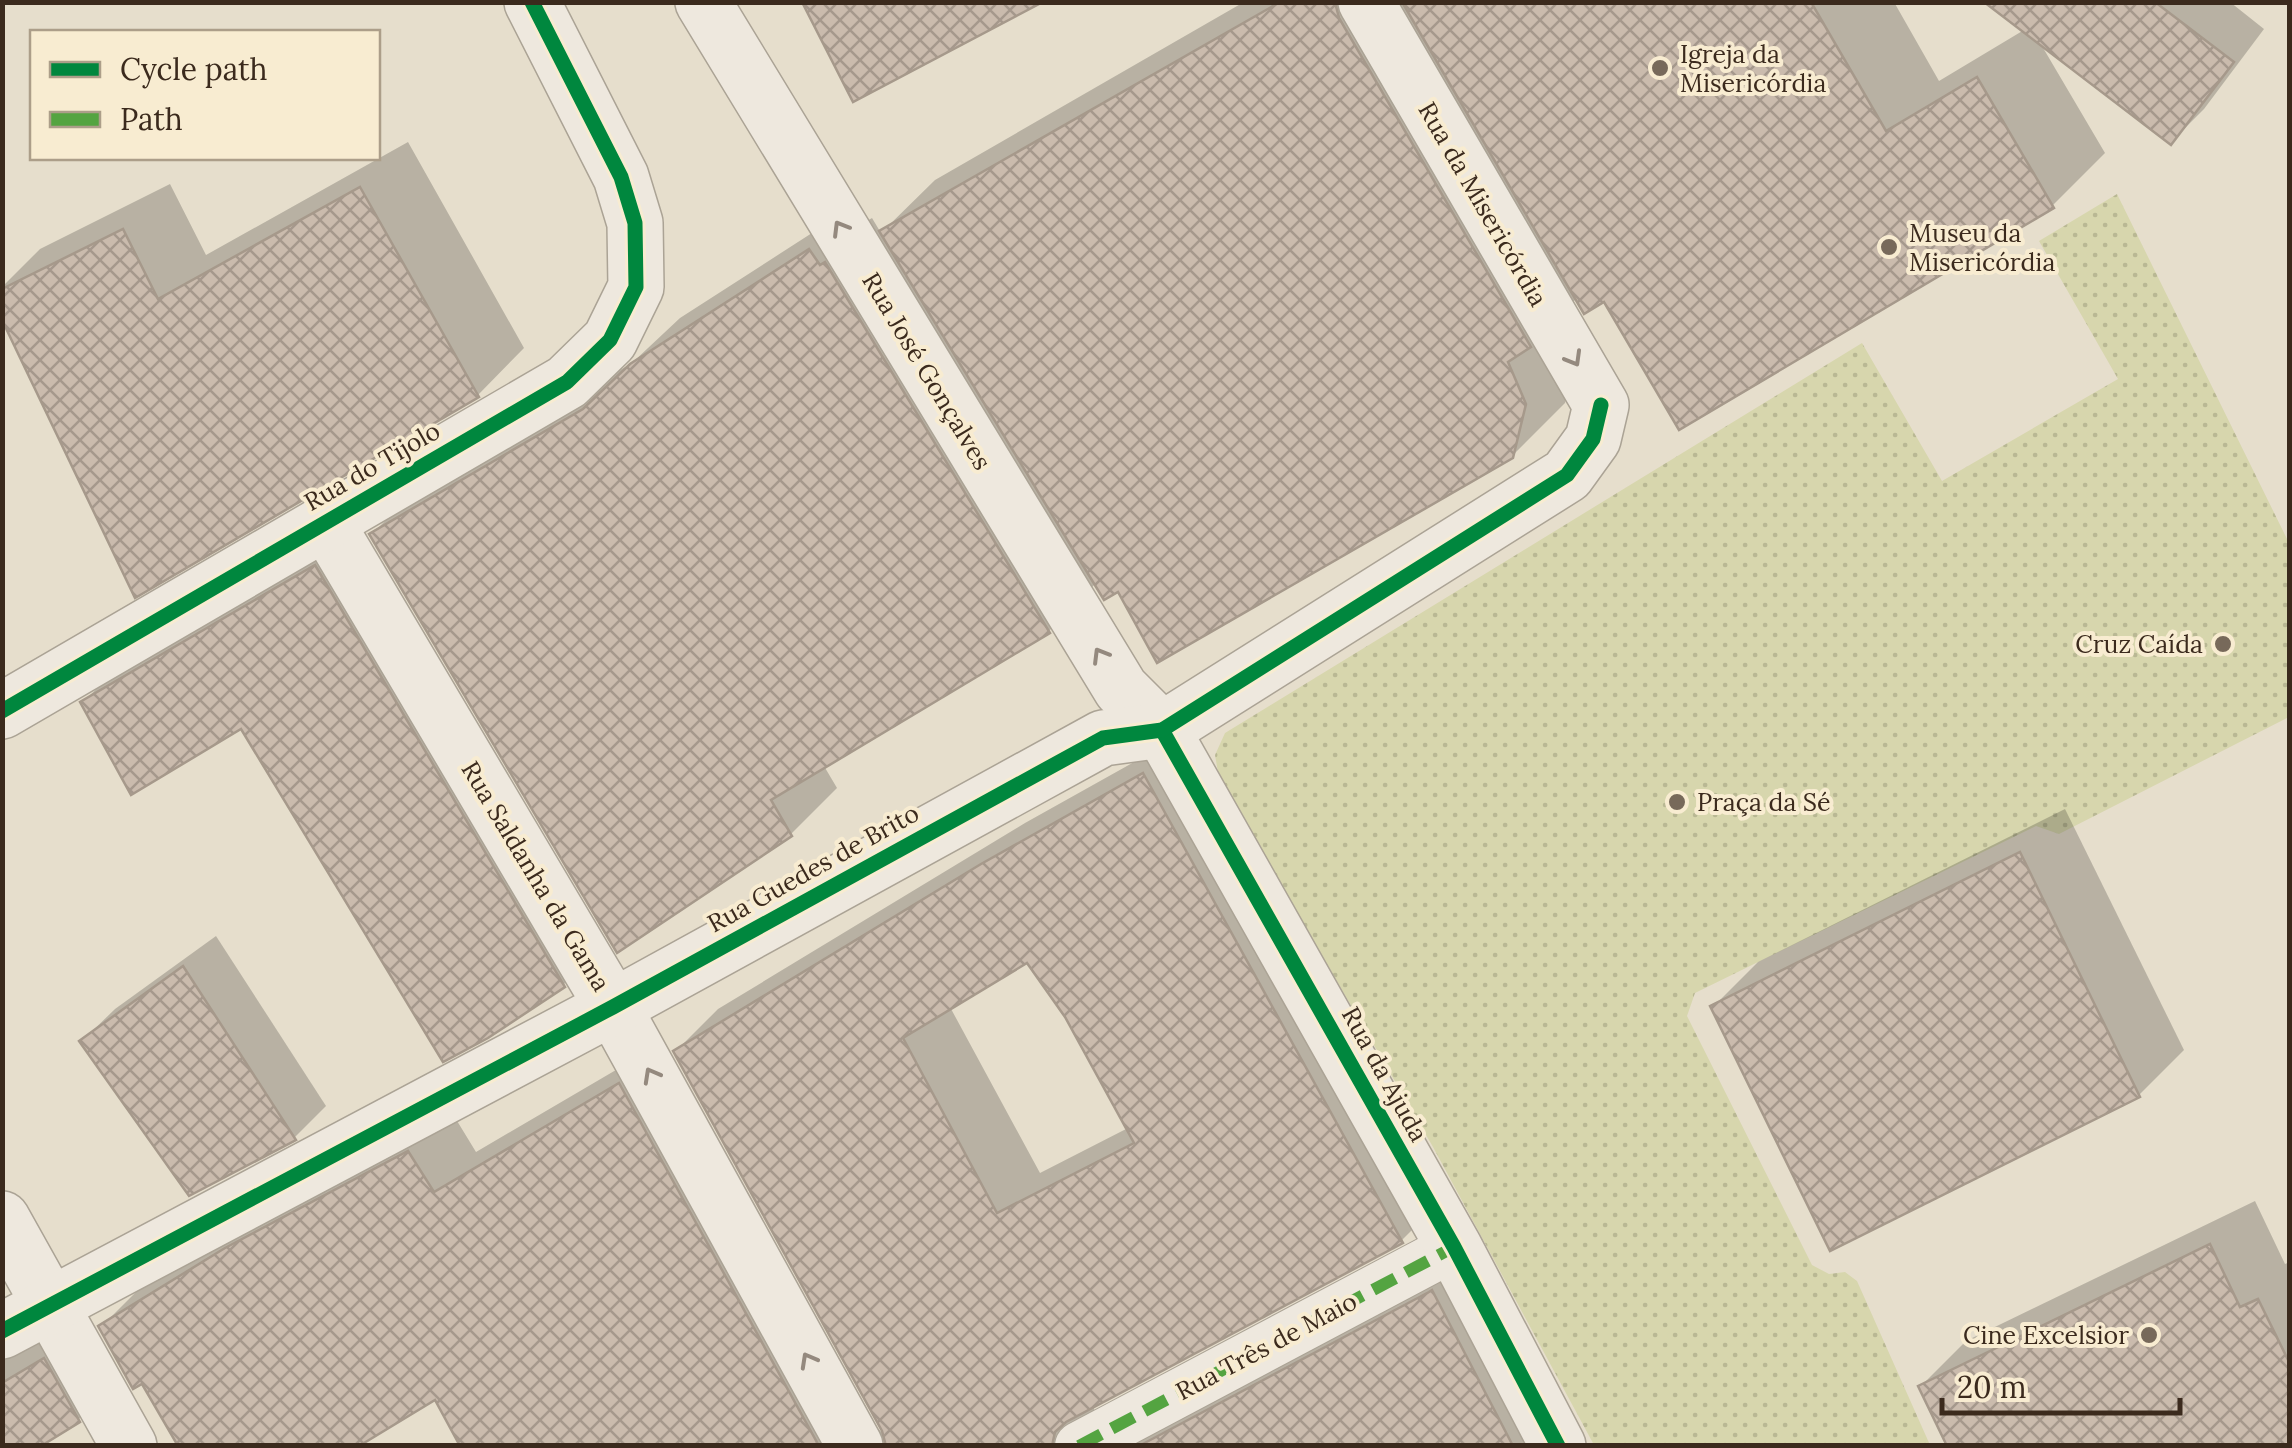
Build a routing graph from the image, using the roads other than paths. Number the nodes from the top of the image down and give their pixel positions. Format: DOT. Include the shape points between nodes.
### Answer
graph roads {
  1 [pos="532,2"];
  2 [pos="703,2"];
  3 [pos="1366,2"];
  4 [pos="1601,406"];
  5 [pos="325,521"];
  6 [pos="2,711"];
  7 [pos="1162,730"];
  8 [pos="613,1007"];
  9 [pos="2,1219"];
  10 [pos="1454,1247"];
  11 [pos="50,1305"];
  12 [pos="2,1331"];
  13 [pos="129,1446"];
  14 [pos="855,1446"];
  15 [pos="1079,1446"];
  16 [pos="1558,1446"];
  1 -- 5 [label="street, Rua do Tijolo" via="620,177 634,224 636,287 610,340 567,382"];
  7 -- 2 [label="street, Rua José Gonçalves, one-way" via="1121,689"];
  3 -- 4 [label="street, Rua da Misericórdia, one-way"];
  4 -- 7 [label="street, Rua Guedes de Brito" via="1593,440 1567,475"];
  5 -- 6 [label="street, Rua do Tijolo"];
  5 -- 8 [label="street, Rua Saldanha da Gama"];
  7 -- 8 [label="street, Rua Guedes de Brito" via="1103,738"];
  7 -- 10 [label="street, Rua da Ajuda"];
  8 -- 11 [label="street, Rua Guedes de Brito"];
  14 -- 8 [label="street, Rua Saldanha da Gama, one-way"];
  9 -- 11 [label="street"];
  10 -- 15 [label="street, Rua Três de Maio"];
  10 -- 16 [label="street, Rua da Ajuda"];
  11 -- 12 [label="street, Rua Guedes de Brito"];
  11 -- 13 [label="street"];
}
